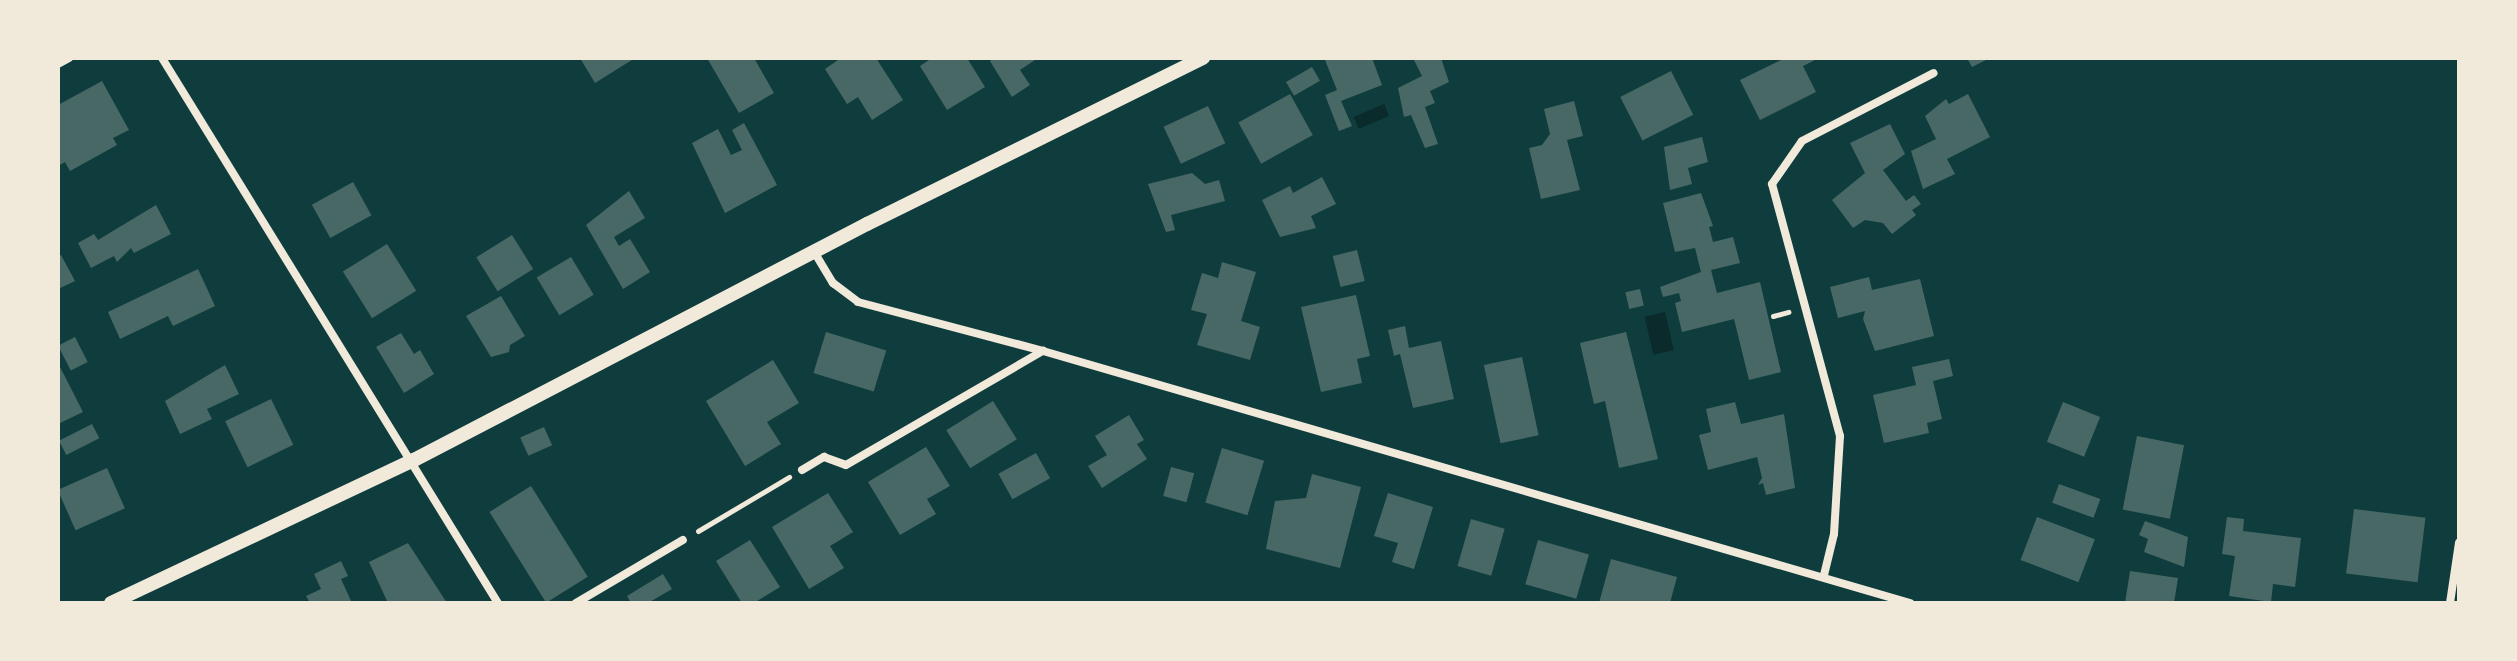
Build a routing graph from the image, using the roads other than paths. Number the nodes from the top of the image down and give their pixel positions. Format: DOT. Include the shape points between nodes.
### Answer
graph roads {
  1 [pos="69,58"];
  2 [pos="162,58"];
  3 [pos="1203,58"];
  4 [pos="58,64"];
  5 [pos="1934,73"];
  6 [pos="816,255"];
  7 [pos="1043,351"];
  8 [pos="414,460"];
  9 [pos="802,470"];
  10 [pos="683,540"];
  11 [pos="2459,543"];
  12 [pos="1824,575"];
  13 [pos="111,603"];
  14 [pos="498,603"];
  15 [pos="576,603"];
  16 [pos="1910,603"];
  17 [pos="2450,603"];
  1 -- 4 [label="street"];
  2 -- 8 [label="street"];
  3 -- 6 [label="street" via="867,224"];
  5 -- 12 [label="street" via="1802,141 1772,184 1840,436 1834,534"];
  6 -- 7 [label="street" via="833,283 858,302"];
  6 -- 8 [label="street"];
  7 -- 9 [label="street" via="846,465 824,457"];
  7 -- 12 [label="street"];
  8 -- 13 [label="street"];
  8 -- 14 [label="street"];
  10 -- 15 [label="street"];
  11 -- 17 [label="street"];
  12 -- 16 [label="street"];
}
